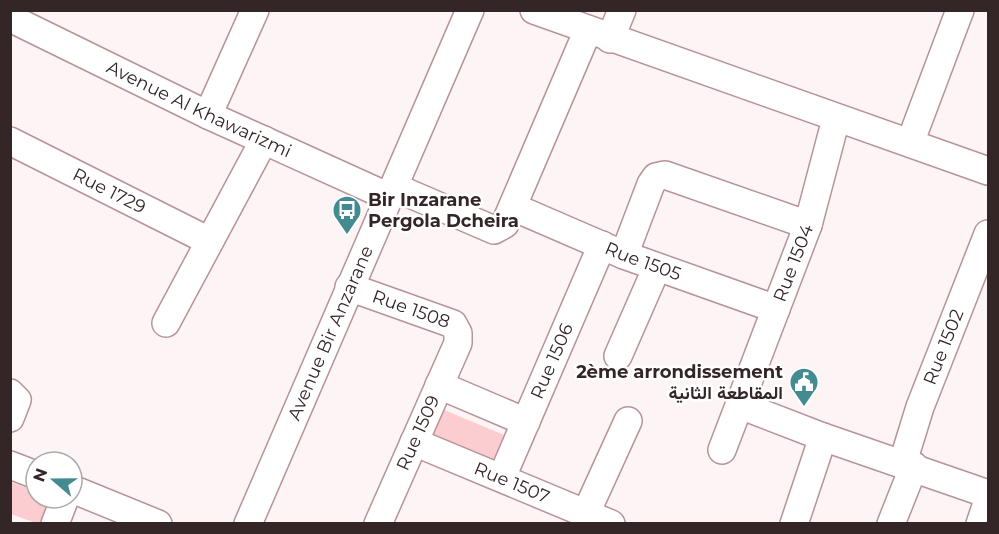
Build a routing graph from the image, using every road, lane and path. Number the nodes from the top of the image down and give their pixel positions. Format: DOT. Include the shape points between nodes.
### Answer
graph roads {
  1 [pos="255,10"];
  2 [pos="470,10"];
  3 [pos="534,10"];
  4 [pos="622,10"];
  5 [pos="960,10"];
  6 [pos="24,24"];
  7 [pos="599,35"];
  8 [pos="208,115"];
  9 [pos="836,119"];
  10 [pos="264,140"];
  11 [pos="10,141"];
  12 [pos="910,143"];
  13 [pos="988,171"];
  14 [pos="391,192"];
  15 [pos="513,207"];
  16 [pos="807,225"];
  17 [pos="988,234"];
  18 [pos="209,241"];
  19 [pos="613,250"];
  20 [pos="657,267"];
  21 [pos="349,287"];
  22 [pos="776,309"];
  23 [pos="166,323"];
  24 [pos="458,343"];
  25 [pos="618,356"];
  26 [pos="439,385"];
  27 [pos="10,393"];
  28 [pos="740,405"];
  29 [pos="10,418"];
  30 [pos="628,421"];
  31 [pos="526,422"];
  32 [pos="823,437"];
  33 [pos="414,442"];
  34 [pos="722,450"];
  35 [pos="908,464"];
  36 [pos="502,477"];
  37 [pos="84,494"];
  38 [pos="988,494"];
  39 [pos="988,500"];
  40 [pos="586,513"];
  41 [pos="158,524"];
  42 [pos="248,524"];
  43 [pos="378,524"];
  44 [pos="611,524"];
  45 [pos="794,524"];
  46 [pos="891,524"];
  47 [pos="980,524"];
  1 -- 8 [label="street"];
  2 -- 14 [label="street, Avenue Bir Anzarane"];
  3 -- 7 [label="street"];
  4 -- 7 [label="street"];
  5 -- 12 [label="street"];
  6 -- 8 [label="street, Avenue Al Khawarizmi"];
  7 -- 9 [label="street"];
  7 -- 15 [label="street"];
  8 -- 10 [label="street, Avenue Al Khawarizmi"];
  9 -- 12 [label="street"];
  9 -- 16 [label="street, Rue 1504"];
  10 -- 14 [label="street, Avenue Al Khawarizmi"];
  10 -- 18 [label="street"];
  11 -- 18 [label="street, Rue 1729"];
  12 -- 13 [label="street"];
  14 -- 15 [label="street" via="494,230 505,224"];
  14 -- 21 [label="street, Avenue Bir Anzarane"];
  15 -- 19 [label="street, Rue 1505"];
  16 -- 19 [label="street, Rue 1506" via="666,175 656,177 651,184"];
  16 -- 22 [label="street, Rue 1504"];
  17 -- 35 [label="street, Rue 1502" via="920,407"];
  18 -- 23 [label="street"];
  19 -- 20 [label="street, Rue 1505"];
  19 -- 31 [label="street, Rue 1506"];
  20 -- 22 [label="street, Rue 1505"];
  20 -- 25 [label="street"];
  21 -- 24 [label="street, Rue 1508" via="453,324 459,333"];
  21 -- 42 [label="street, Avenue Bir Anzarane"];
  22 -- 28 [label="street, Rue 1504"];
  24 -- 26 [label="street, Rue 1509"];
  26 -- 31 [label="street"];
  26 -- 33 [label="street, Rue 1509"];
  27 -- 29 [label="street" via="17,400"];
  28 -- 32 [label="street"];
  28 -- 34 [label="street, Rue 1504"];
  30 -- 40 [label="street"];
  31 -- 36 [label="street, Rue 1506"];
  32 -- 35 [label="street"];
  32 -- 45 [label="street"];
  33 -- 36 [label="street, Rue 1507"];
  33 -- 43 [label="street, Rue 1509"];
  35 -- 38 [label="street"];
  35 -- 46 [label="street, Rue 1502"];
  36 -- 40 [label="street, Rue 1507"];
  37 -- 41 [label="street"];
  39 -- 47 [label="street"];
  40 -- 44 [label="street, Rue 1507"];
}
